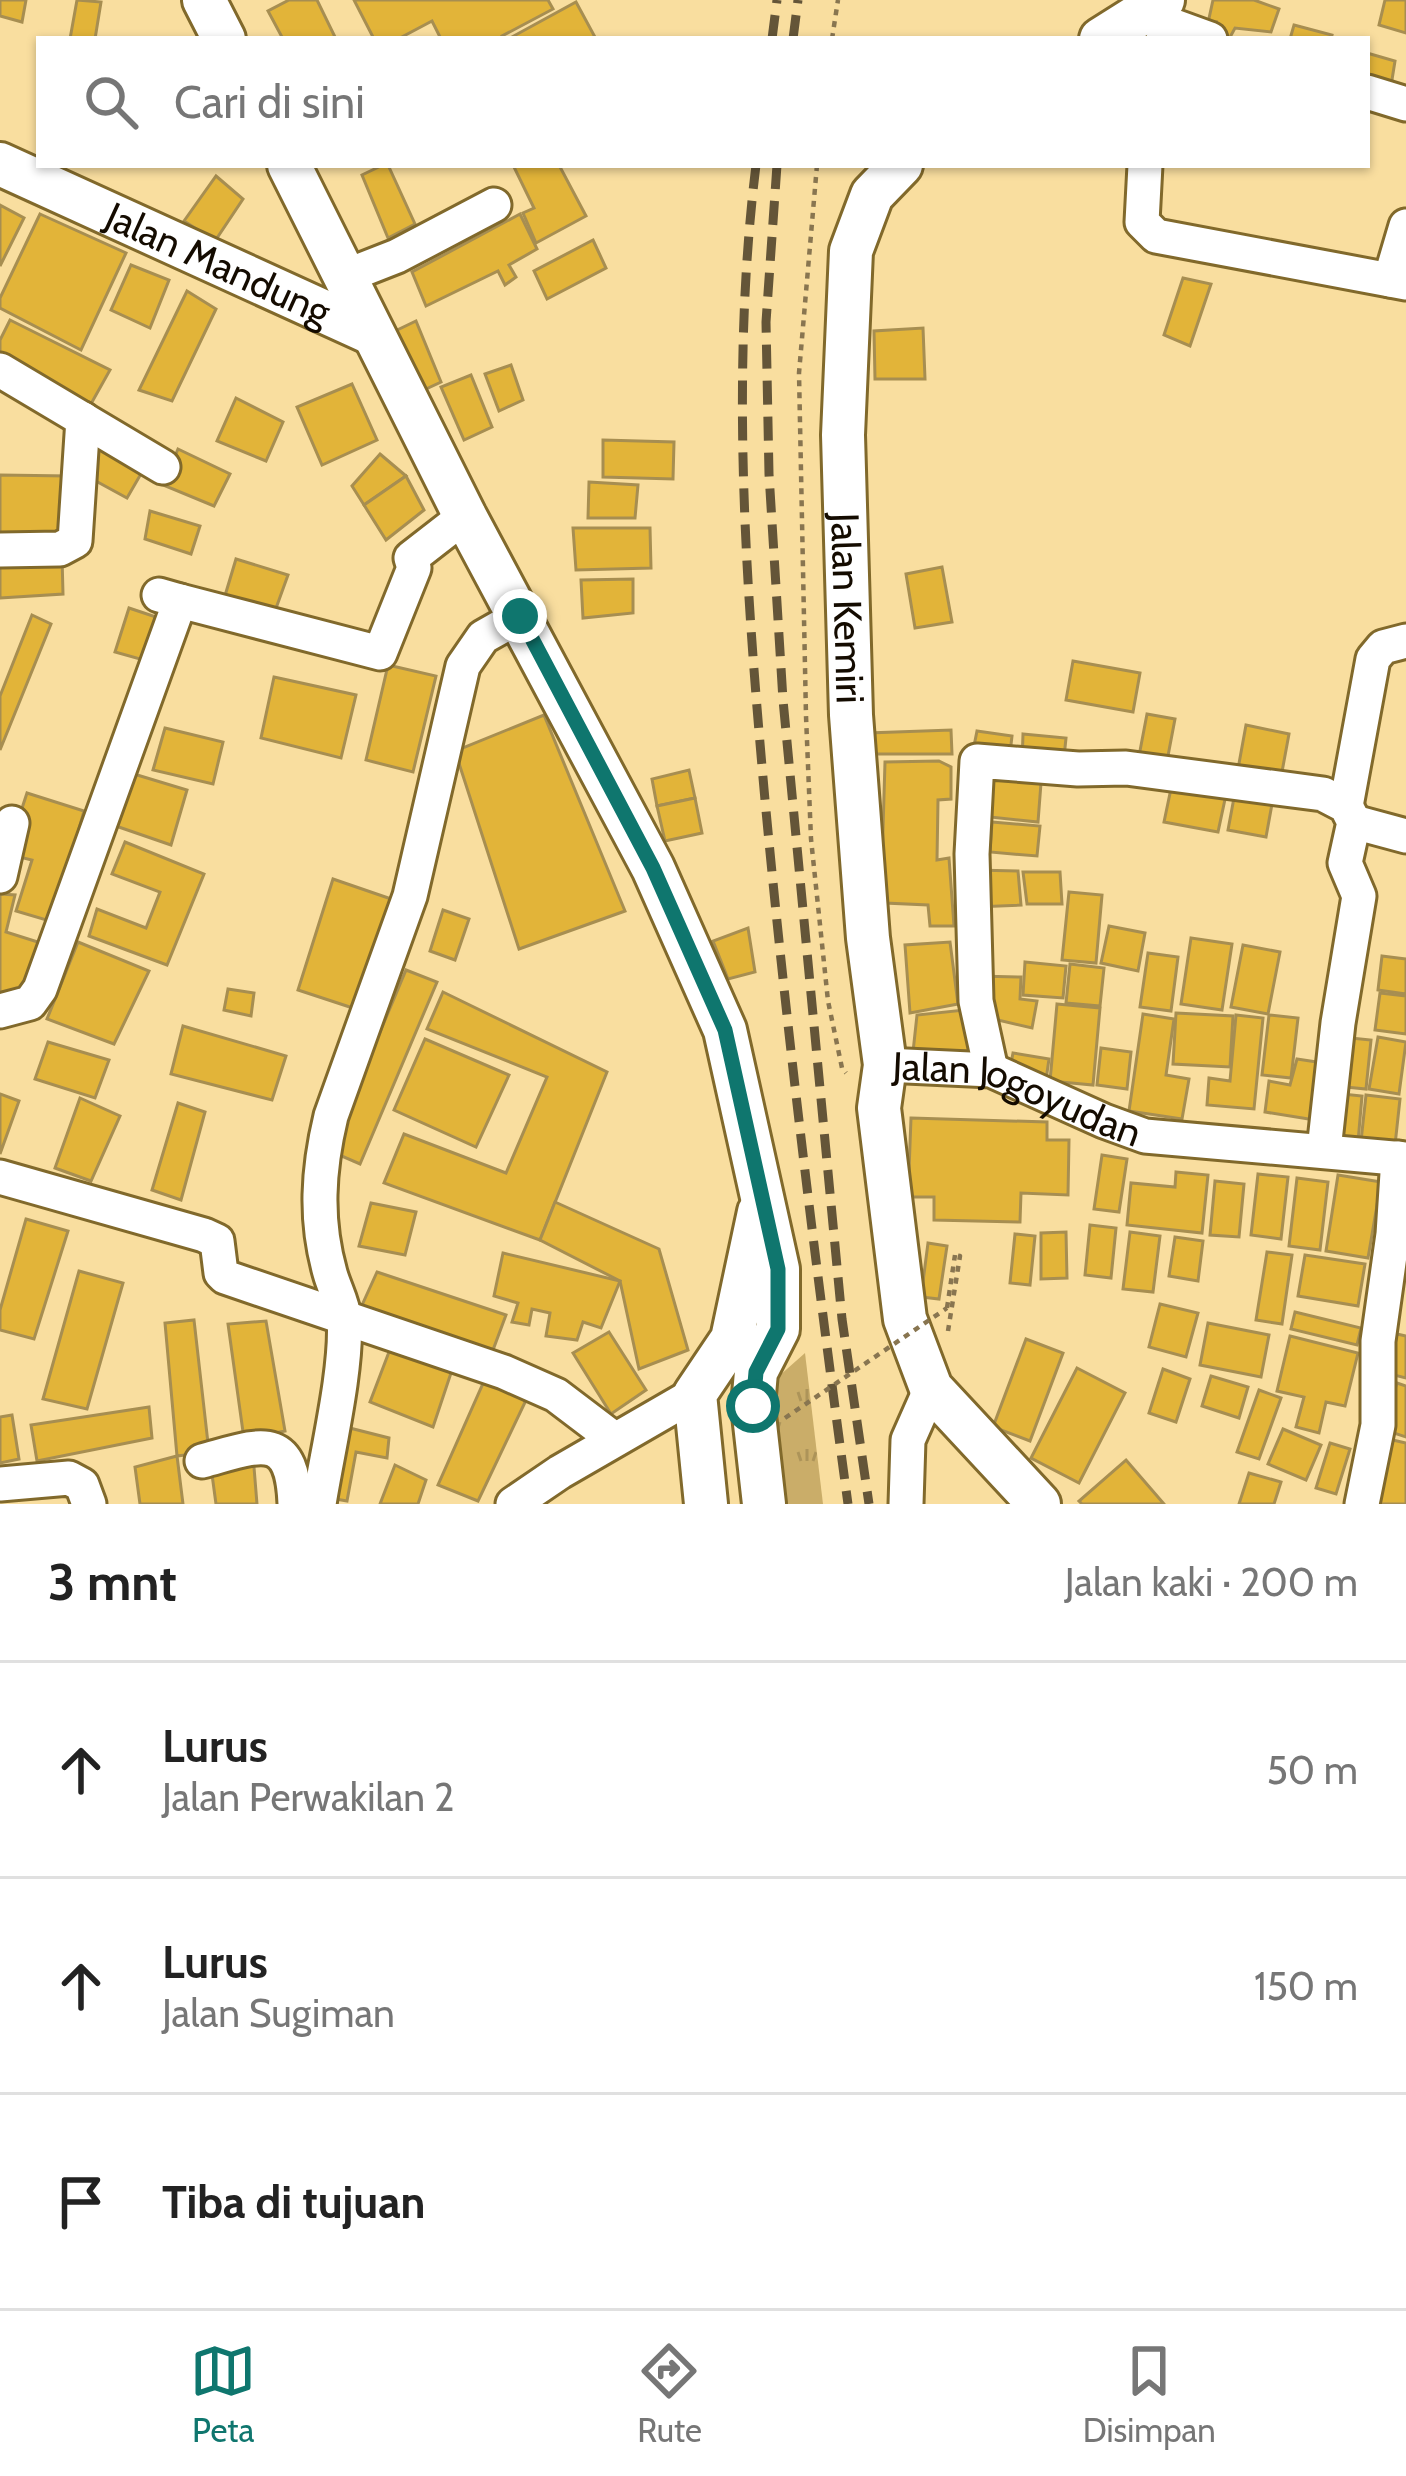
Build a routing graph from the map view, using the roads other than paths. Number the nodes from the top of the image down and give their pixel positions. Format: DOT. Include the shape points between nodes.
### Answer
graph roads {
  1 [pos="1163,0"];
  2 [pos="1106,36"];
  3 [pos="1164,36"];
  4 [pos="1202,36"];
  5 [pos="1370,93"];
  6 [pos="1406,104"];
  7 [pos="0,164"];
  8 [pos="291,168"];
  9 [pos="899,168"];
  10 [pos="1145,168"];
  11 [pos="494,205"];
  12 [pos="1406,226"];
  13 [pos="346,276"];
  14 [pos="1398,281"];
  15 [pos="373,334"];
  16 [pos="0,370"];
  17 [pos="83,419"];
  18 [pos="163,466"];
  19 [pos="465,516"];
  20 [pos="0,550"];
  21 [pos="520,616"];
  22 [pos="1406,641"];
  23 [pos="1350,814"];
  24 [pos="12,823"];
  25 [pos="1406,836"];
  26 [pos="0,876"];
  27 [pos="0,1011"];
  28 [pos="885,1066"];
  29 [pos="991,1070"];
  30 [pos="1324,1150"];
  31 [pos="1402,1158"];
  32 [pos="0,1177"];
  33 [pos="762,1199"];
  34 [pos="344,1315"];
  35 [pos="931,1388"];
  36 [pos="694,1394"];
  37 [pos="614,1439"];
  38 [pos="202,1461"];
  39 [pos="0,1484"];
  40 [pos="89,1504"];
  41 [pos="296,1504"];
  42 [pos="319,1504"];
  43 [pos="513,1504"];
  44 [pos="706,1504"];
  45 [pos="764,1504"];
  46 [pos="906,1504"];
  47 [pos="1039,1504"];
  48 [pos="1362,1504"];
  1 -- 2 [label="main road"];
  3 -- 4 [label="street" via="1166,23"];
  5 -- 6 [label="street"];
  7 -- 15 [label="main road, Jalan Mandung"];
  8 -- 13 [label="main road"];
  9 -- 28 [label="main road, Jalan Kemiri" via="872,195 851,250 843,435 851,715"];
  10 -- 14 [label="street" via="1142,222 1156,236"];
  11 -- 13 [label="street"];
  12 -- 14 [label="street"];
  13 -- 15 [label="main road"];
  15 -- 19 [label="main road"];
  16 -- 17 [label="street"];
  17 -- 18 [label="street"];
  17 -- 20 [label="street" via="75,541 60,549"];
  19 -- 21 [label="main road"];
  19 -- 27 [label="street" via="413,555 380,653 170,598 40,989 30,1003"];
  21 -- 33 [label="main road" via="717,1008"];
  21 -- 34 [label="street" via="483,637 464,665 410,896 331,1116 319,1217"];
  22 -- 23 [label="street" via="1373,659"];
  23 -- 25 [label="street"];
  23 -- 29 [label="street" via="1323,794 1126,768 977,761 976,1001"];
  23 -- 30 [label="street" via="1346,863 1359,896"];
  24 -- 26 [label="street"];
  28 -- 29 [label="street, Jalan Jogoyudan"];
  28 -- 35 [label="main road, Jalan Jogoyudan" via="879,1108 904,1319"];
  29 -- 30 [label="street, Jalan Jogoyudan" via="1145,1136"];
  30 -- 31 [label="street, Jalan Jogoyudan"];
  31 -- 48 [label="street" via="1378,1341 1378,1425"];
  32 -- 34 [label="street" via="204,1235 217,1241 226,1276"];
  33 -- 36 [label="main road" via="732,1339"];
  33 -- 45 [label="main road" via="778,1269 778,1329 756,1372 753,1406"];
  34 -- 37 [label="street" via="556,1395"];
  34 -- 42 [label="street"];
  35 -- 46 [label="street" via="908,1440"];
  35 -- 47 [label="main road"];
  36 -- 37 [label="street"];
  36 -- 44 [label="main road"];
  37 -- 43 [label="street"];
  38 -- 41 [label="street" via="256,1447 281,1450"];
  39 -- 40 [label="street" via="69,1478 82,1485"];
}
